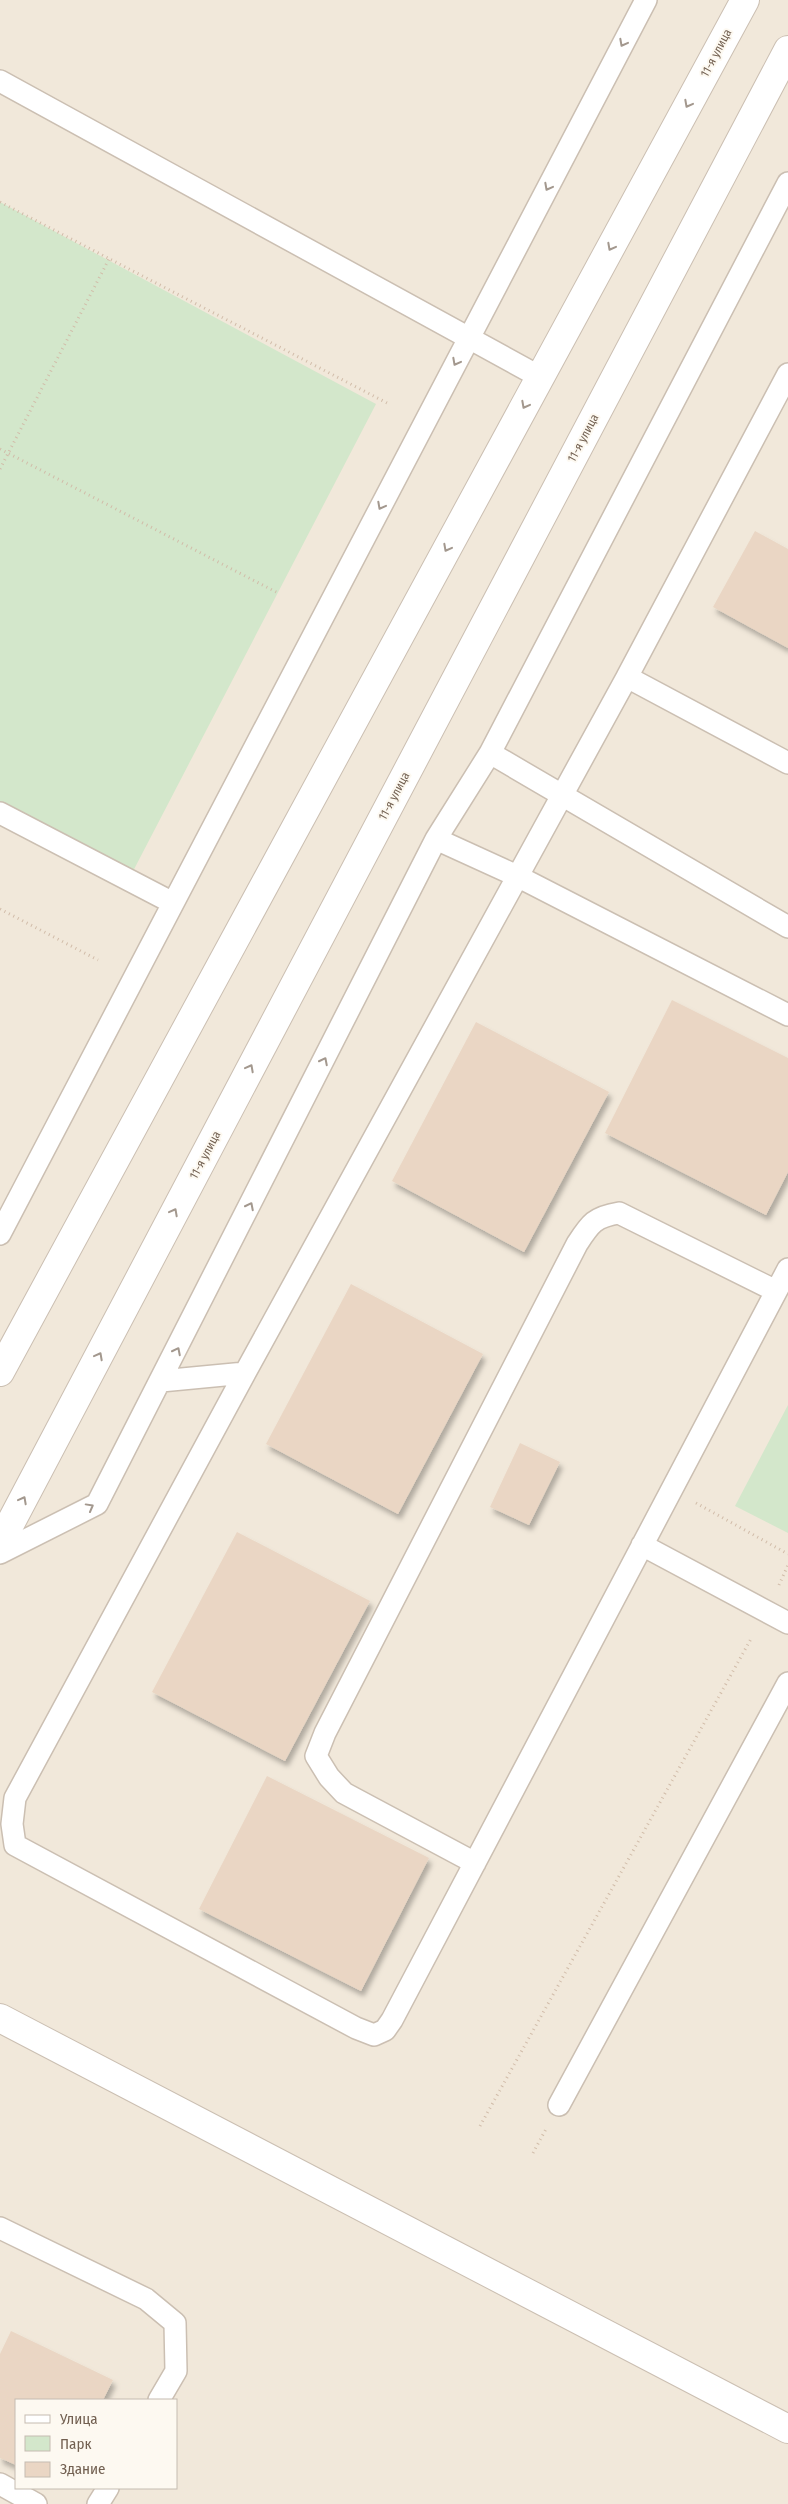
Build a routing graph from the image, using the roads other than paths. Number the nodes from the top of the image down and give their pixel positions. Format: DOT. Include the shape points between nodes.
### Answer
graph roads {
  1 [pos="646,0"];
  2 [pos="745,0"];
  3 [pos="784,67"];
  4 [pos="0,81"];
  5 [pos="788,183"];
  6 [pos="469,338"];
  7 [pos="788,374"];
  8 [pos="540,377"];
  9 [pos="627,677"];
  10 [pos="490,753"];
  11 [pos="788,763"];
  12 [pos="562,795"];
  13 [pos="0,813"];
  14 [pos="436,839"];
  15 [pos="517,876"];
  16 [pos="173,903"];
  17 [pos="788,927"];
  18 [pos="788,1015"];
  19 [pos="0,1234"];
  20 [pos="788,1270"];
  21 [pos="776,1291"];
  22 [pos="0,1372"];
  23 [pos="245,1373"];
  24 [pos="161,1381"];
  25 [pos="0,1543"];
  26 [pos="642,1545"];
  27 [pos="0,1553"];
  28 [pos="788,1623"];
  29 [pos="788,1683"];
  30 [pos="475,1862"];
  31 [pos="0,2018"];
  32 [pos="559,2105"];
  33 [pos="0,2228"];
  34 [pos="159,2399"];
  35 [pos="788,2429"];
  36 [pos="0,2484"];
  37 [pos="107,2489"];
  38 [pos="36,2504"];
  39 [pos="98,2504"];
  1 -- 6 [label="lane, one-way"];
  2 -- 8 [label="street, 11-я улица, one-way"];
  25 -- 3 [label="street, 11-я улица, one-way"];
  4 -- 6 [label="lane"];
  5 -- 10 [label="lane"];
  6 -- 8 [label="lane"];
  6 -- 16 [label="lane, one-way"];
  7 -- 9 [label="lane"];
  8 -- 22 [label="street, 11-я улица, one-way"];
  9 -- 11 [label="lane"];
  9 -- 12 [label="lane"];
  10 -- 12 [label="lane"];
  10 -- 14 [label="lane"];
  12 -- 15 [label="lane"];
  12 -- 17 [label="lane"];
  13 -- 16 [label="lane"];
  14 -- 15 [label="lane"];
  24 -- 14 [label="lane, one-way"];
  15 -- 18 [label="lane"];
  15 -- 23 [label="lane"];
  16 -- 19 [label="lane"];
  20 -- 21 [label="lane"];
  21 -- 26 [label="lane"];
  21 -- 30 [label="lane" via="619,1213 600,1216 577,1244 316,1756 344,1793"];
  23 -- 24 [label="lane"];
  23 -- 30 [label="lane" via="15,1798 12,1824 15,1845 374,2035 385,2030 392,2020"];
  27 -- 24 [label="lane, one-way" via="97,1504"];
  26 -- 28 [label="lane"];
  26 -- 30 [label="lane"];
  29 -- 32 [label="lane"];
  31 -- 35 [label="street"];
  33 -- 34 [label="lane" via="146,2299 174,2323 176,2371"];
  36 -- 38 [label="lane"];
  37 -- 39 [label="lane"];
}
